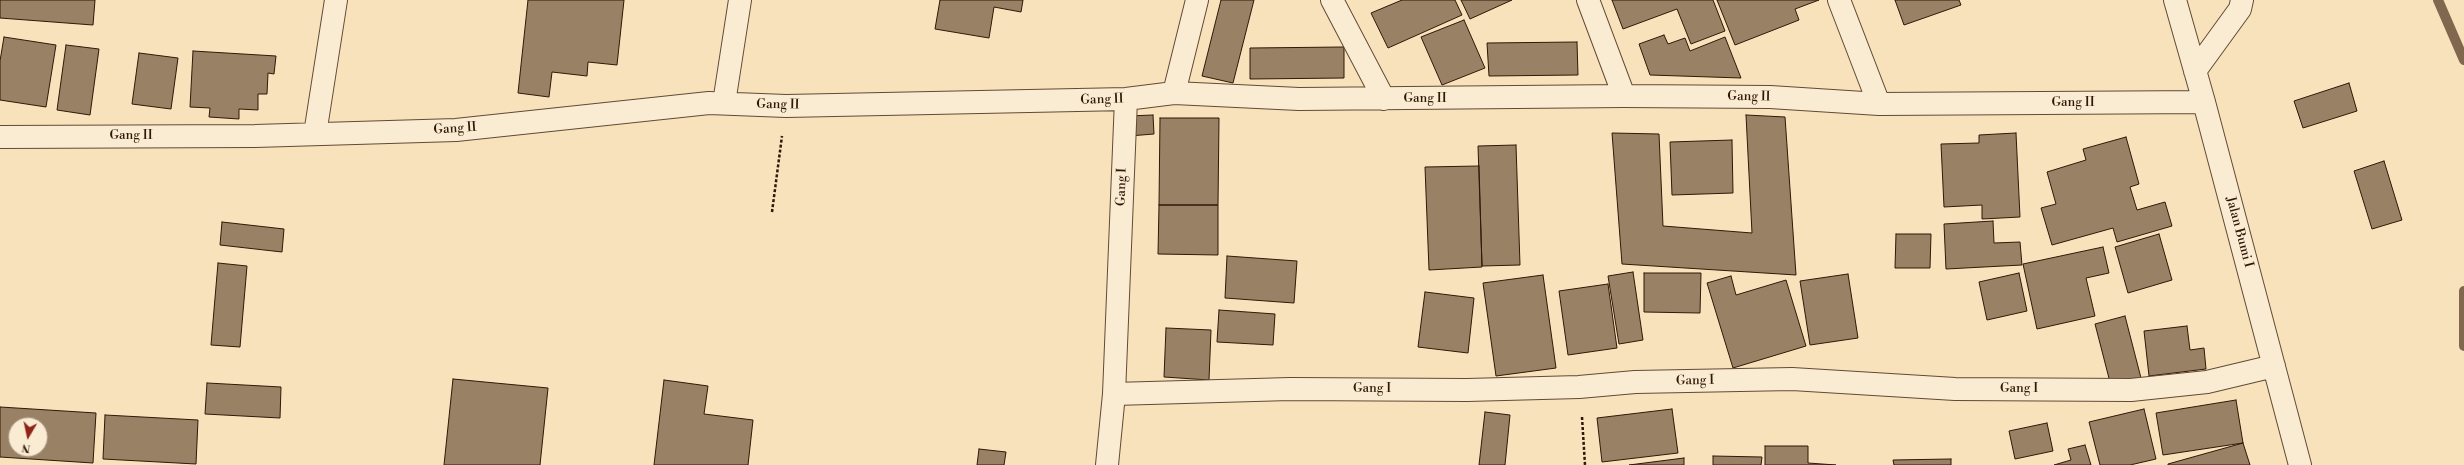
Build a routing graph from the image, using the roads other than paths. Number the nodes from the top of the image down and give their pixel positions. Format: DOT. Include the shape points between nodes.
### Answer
graph roads {
  1 [pos="336,0"];
  2 [pos="740,0"];
  3 [pos="1197,0"];
  4 [pos="1332,0"];
  5 [pos="1588,0"];
  6 [pos="1839,0"];
  7 [pos="2174,0"];
  8 [pos="2242,0"];
  9 [pos="2195,71"];
  10 [pos="1174,94"];
  11 [pos="1624,96"];
  12 [pos="1126,99"];
  13 [pos="1384,99"];
  14 [pos="2204,102"];
  15 [pos="724,103"];
  16 [pos="1879,104"];
  17 [pos="316,134"];
  18 [pos="0,137"];
  19 [pos="2274,366"];
  20 [pos="1114,394"];
  21 [pos="1107,465"];
  22 [pos="2300,465"];
  1 -- 17 [label="street"];
  2 -- 15 [label="street"];
  3 -- 10 [label="street"];
  4 -- 13 [label="street"];
  5 -- 11 [label="street"];
  6 -- 16 [label="street"];
  7 -- 9 [label="street, Jalan Bumi I"];
  8 -- 9 [label="street" via="2240,9"];
  9 -- 14 [label="street, Jalan Bumi I"];
  10 -- 12 [label="street, Gang II"];
  10 -- 13 [label="street, Gang II" via="1299,99"];
  11 -- 13 [label="street, Gang II"];
  11 -- 16 [label="street, Gang II" via="1770,98"];
  12 -- 15 [label="street, Gang II" via="786,106"];
  12 -- 20 [label="street, Gang I"];
  14 -- 16 [label="street, Gang II"];
  14 -- 19 [label="street, Jalan Bumi I"];
  15 -- 17 [label="street, Gang II" via="456,130"];
  17 -- 18 [label="street, Gang II"];
  19 -- 20 [label="street, Gang I" via="2207,382 2131,390 1955,389 1792,379 1635,382 1579,387 1467,390 1290,389"];
  19 -- 22 [label="street, Jalan Bumi I"];
  20 -- 21 [label="street, Gang I"];
}
